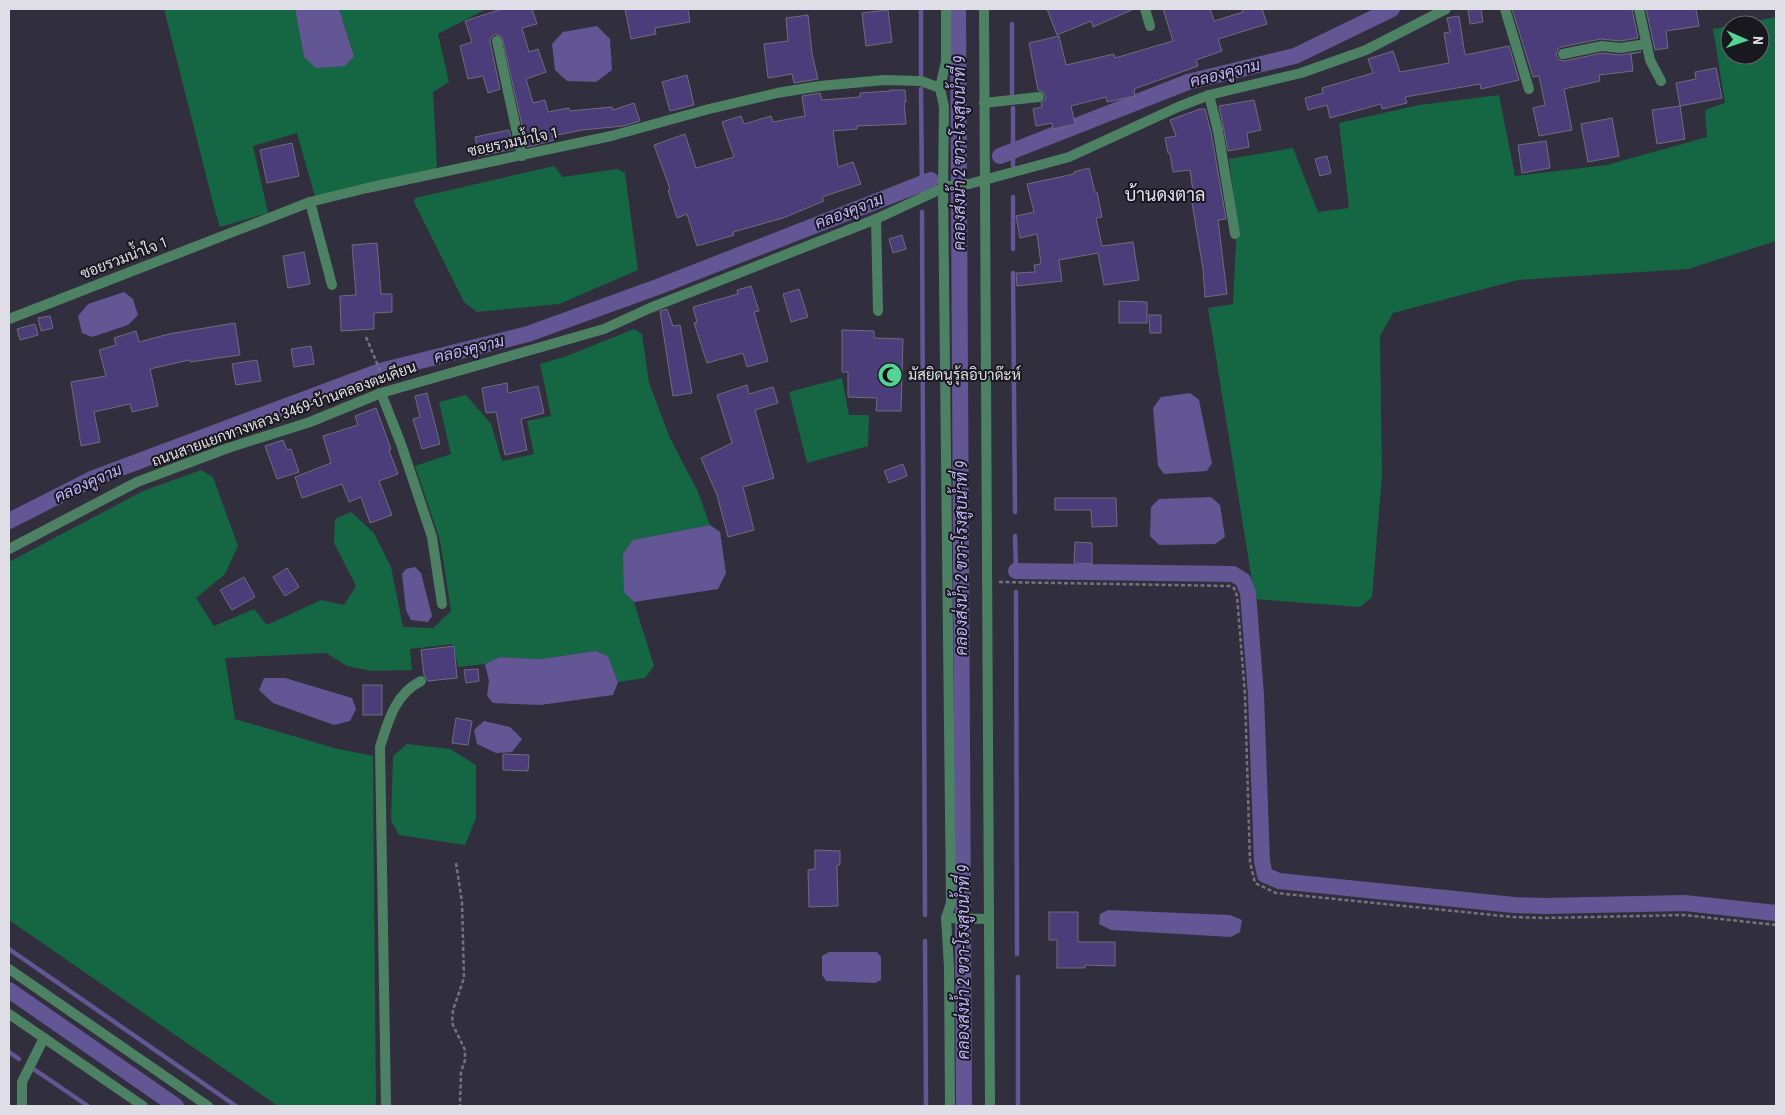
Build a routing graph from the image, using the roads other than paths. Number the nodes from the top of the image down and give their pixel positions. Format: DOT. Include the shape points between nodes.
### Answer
graph roads {
  1 [pos="946,9"];
  2 [pos="984,9"];
  3 [pos="1145,9"];
  4 [pos="1446,9"];
  5 [pos="1504,9"];
  6 [pos="1640,9"];
  7 [pos="1150,26"];
  8 [pos="496,41"];
  9 [pos="1646,44"];
  10 [pos="1563,54"];
  11 [pos="1661,81"];
  12 [pos="940,88"];
  13 [pos="1529,89"];
  14 [pos="1209,95"];
  15 [pos="1039,97"];
  16 [pos="984,103"];
  17 [pos="522,156"];
  18 [pos="985,180"];
  19 [pos="946,187"];
  20 [pos="310,202"];
  21 [pos="876,219"];
  22 [pos="1235,234"];
  23 [pos="332,285"];
  24 [pos="878,311"];
  25 [pos="9,319"];
  26 [pos="381,393"];
  27 [pos="9,549"];
  28 [pos="442,604"];
  29 [pos="422,681"];
  30 [pos="950,918"];
  31 [pos="984,919"];
  32 [pos="9,969"];
  33 [pos="9,1014"];
  34 [pos="44,1038"];
  35 [pos="22,1106"];
  36 [pos="143,1106"];
  37 [pos="208,1106"];
  38 [pos="386,1106"];
  39 [pos="950,1106"];
  40 [pos="990,1106"];
  1 -- 12 [label="street" via="946,60"];
  2 -- 16 [label="street"];
  3 -- 7 [label="street"];
  4 -- 14 [label="street, ถนนสายแยกทางหลวง 3469-บ้านคลองตะเคียน" via="1366,50 1301,73"];
  5 -- 13 [label="street"];
  6 -- 9 [label="street"];
  8 -- 17 [label="street"];
  9 -- 10 [label="street" via="1620,48 1602,46"];
  9 -- 11 [label="street"];
  12 -- 17 [label="street, ซอยรวมน้ำใจ 1" via="921,81 884,80 811,87 731,103"];
  12 -- 19 [label="street" via="944,106"];
  14 -- 18 [label="street, ถนนสายแยกทางหลวง 3469-บ้านคลองตะเคียน" via="1069,157"];
  14 -- 22 [label="street"];
  15 -- 16 [label="street"];
  16 -- 18 [label="street"];
  17 -- 20 [label="street, ซอยรวมน้ำใจ 1"];
  18 -- 19 [label="street, ถนนสายแยกทางหลวง 3469-บ้านคลองตะเคียน"];
  18 -- 31 [label="street" via="987,582"];
  19 -- 21 [label="street, ถนนสายแยกทางหลวง 3469-บ้านคลองตะเคียน"];
  19 -- 30 [label="street"];
  20 -- 23 [label="street"];
  20 -- 25 [label="street, ซอยรวมน้ำใจ 1"];
  21 -- 24 [label="street"];
  21 -- 26 [label="street, ถนนสายแยกทางหลวง 3469-บ้านคลองตะเคียน" via="604,329"];
  26 -- 27 [label="street, ถนนสายแยกทางหลวง 3469-บ้านคลองตะเคียน" via="310,422 137,482"];
  26 -- 28 [label="street" via="432,537"];
  29 -- 38 [label="street" via="400,697 380,747"];
  30 -- 31 [label="street"];
  30 -- 39 [label="street"];
  31 -- 40 [label="street"];
  32 -- 37 [label="street"];
  33 -- 34 [label="street"];
  34 -- 35 [label="street" via="22,1082"];
  34 -- 36 [label="street"];
}
